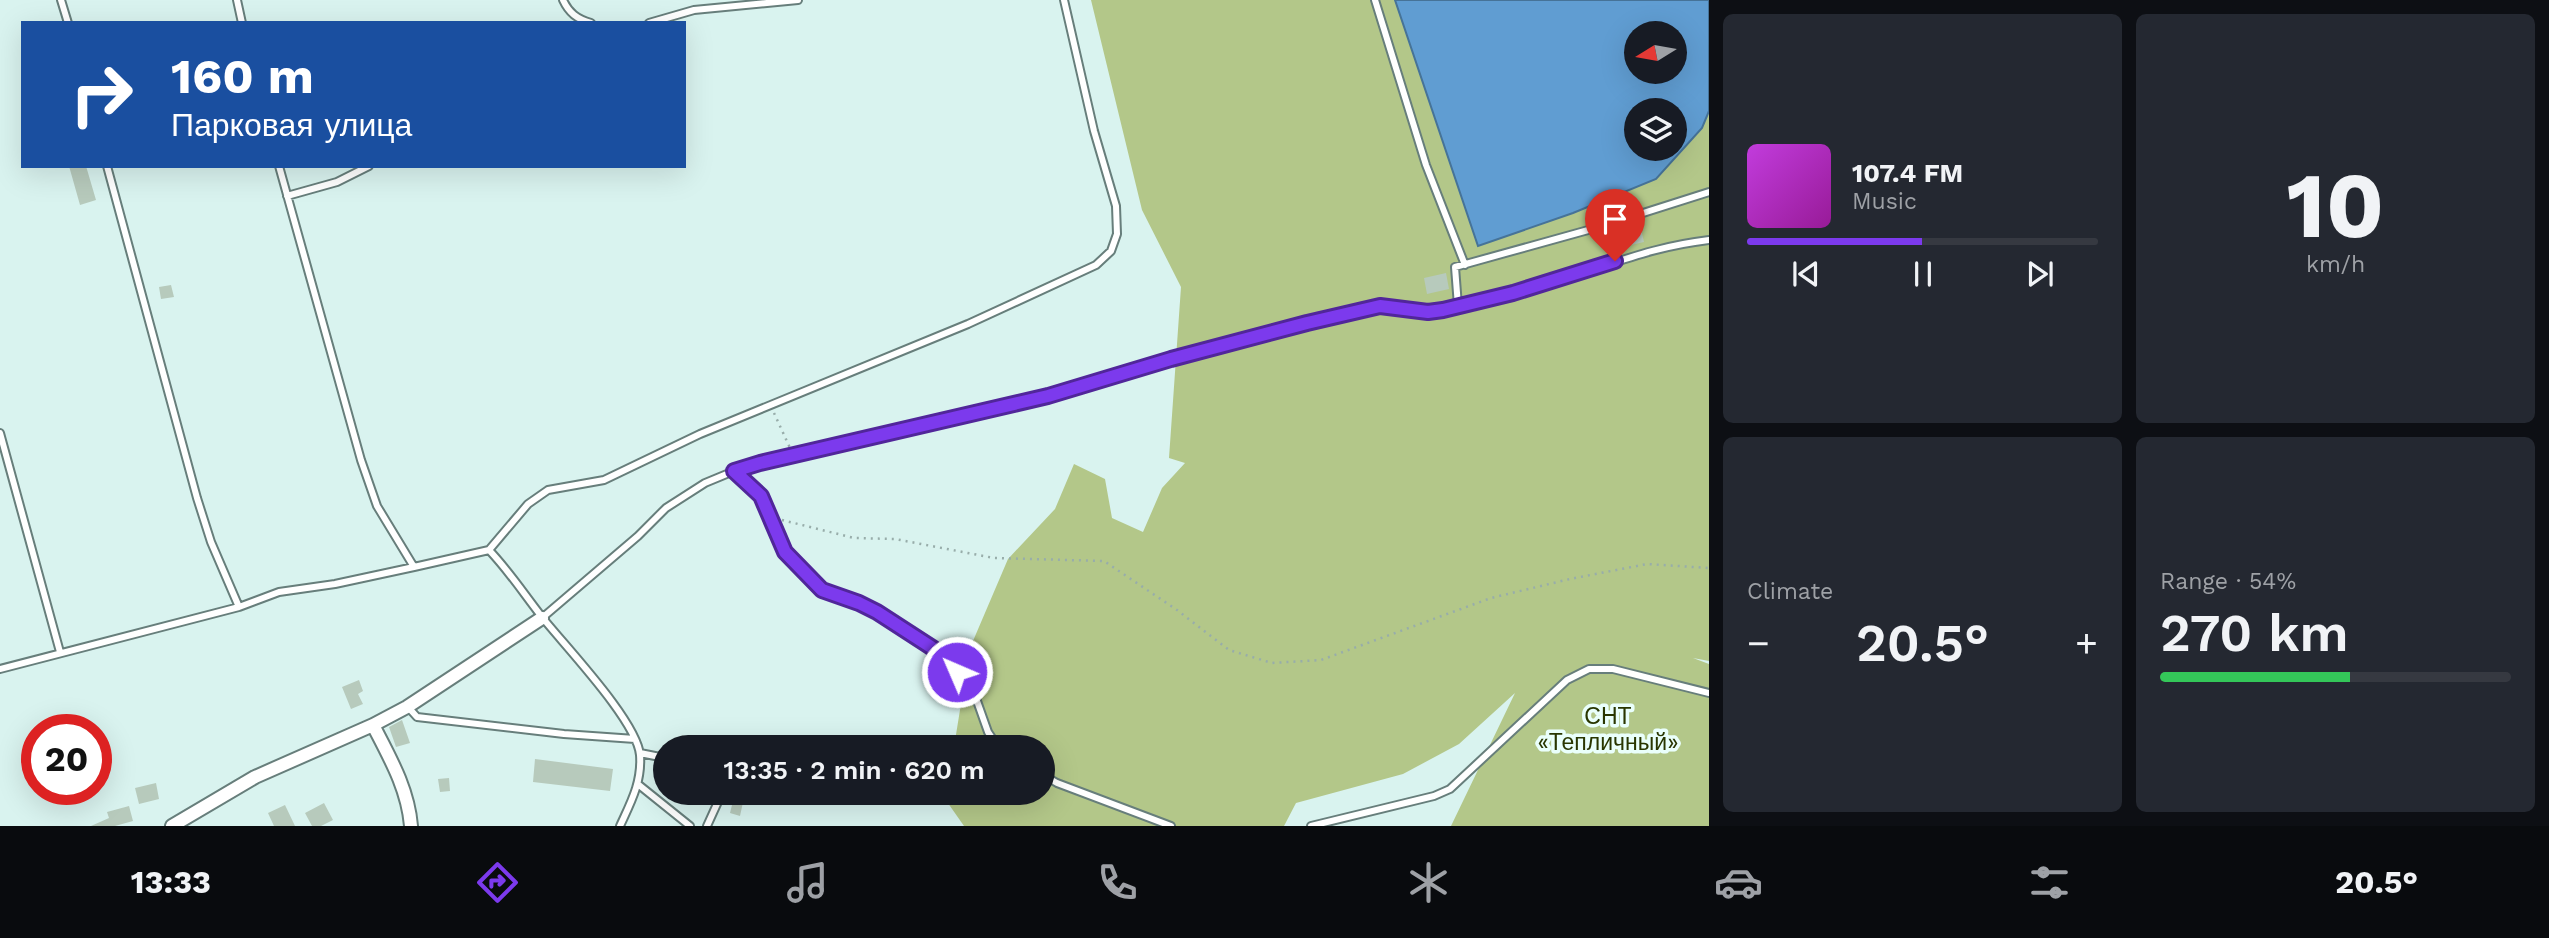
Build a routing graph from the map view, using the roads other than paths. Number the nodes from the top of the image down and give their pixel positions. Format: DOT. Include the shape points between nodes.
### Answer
graph roads {
  1 [pos="61,0"];
  2 [pos="237,0"];
  3 [pos="562,0"];
  4 [pos="798,0"];
  5 [pos="1064,0"];
  6 [pos="1375,0"];
  7 [pos="67,21"];
  8 [pos="242,21"];
  9 [pos="583,21"];
  10 [pos="656,21"];
  11 [pos="108,168"];
  12 [pos="280,168"];
  13 [pos="365,168"];
  14 [pos="1709,192"];
  15 [pos="287,196"];
  16 [pos="1709,240"];
  17 [pos="1465,265"];
  18 [pos="1458,306"];
  19 [pos="0,433"];
  20 [pos="734,471"];
  21 [pos="489,550"];
  22 [pos="414,567"];
  23 [pos="239,607"];
  24 [pos="542,618"];
  25 [pos="60,652"];
  26 [pos="0,669"];
  27 [pos="1709,693"];
  28 [pos="407,707"];
  29 [pos="373,726"];
  30 [pos="990,735"];
  31 [pos="635,739"];
  32 [pos="640,753"];
  33 [pos="653,756"];
  34 [pos="1055,782"];
  35 [pos="639,785"];
  36 [pos="717,805"];
  37 [pos="172,826"];
  38 [pos="411,826"];
  39 [pos="620,826"];
  40 [pos="690,826"];
  41 [pos="707,826"];
  42 [pos="1171,826"];
  43 [pos="1311,826"];
  1 -- 7 [label="lane"];
  2 -- 8 [label="lane"];
  3 -- 9 [label="lane"];
  4 -- 10 [label="lane" via="694,10"];
  5 -- 21 [label="lane" via="1116,206 1118,234 1111,251 1096,265 968,324 770,403 604,480 548,490 528,504"];
  6 -- 17 [label="lane" via="1426,165"];
  11 -- 23 [label="lane" via="197,498"];
  12 -- 15 [label="lane"];
  13 -- 15 [label="lane"];
  14 -- 17 [label="lane"];
  15 -- 22 [label="lane" via="365,472 377,506"];
  16 -- 18 [label="lane" via="1632,255 1580,274"];
  17 -- 18 [label="lane" via="1455,267"];
  18 -- 20 [label="lane" via="1428,312 1380,306 1326,318 1048,396"];
  19 -- 25 [label="lane"];
  20 -- 24 [label="lane" via="666,508"];
  20 -- 30 [label="lane" via="761,496 785,552 822,590 877,612 948,660 977,701"];
  21 -- 22 [label="lane"];
  21 -- 24 [label="lane"];
  22 -- 23 [label="lane" via="297,588"];
  23 -- 25 [label="lane"];
  24 -- 28 [label="street"];
  24 -- 31 [label="lane" via="625,720"];
  25 -- 26 [label="lane"];
  27 -- 43 [label="lane" via="1613,669 1589,669 1567,680 1450,789"];
  28 -- 29 [label="street"];
  28 -- 31 [label="lane" via="417,717"];
  29 -- 37 [label="street" via="255,777"];
  29 -- 38 [label="street" via="403,784"];
  31 -- 32 [label="lane"];
  32 -- 33 [label="lane"];
  32 -- 35 [label="lane"];
  34 -- 42 [label="lane"];
  35 -- 39 [label="lane"];
  35 -- 40 [label="lane"];
  36 -- 41 [label="lane"];
}
